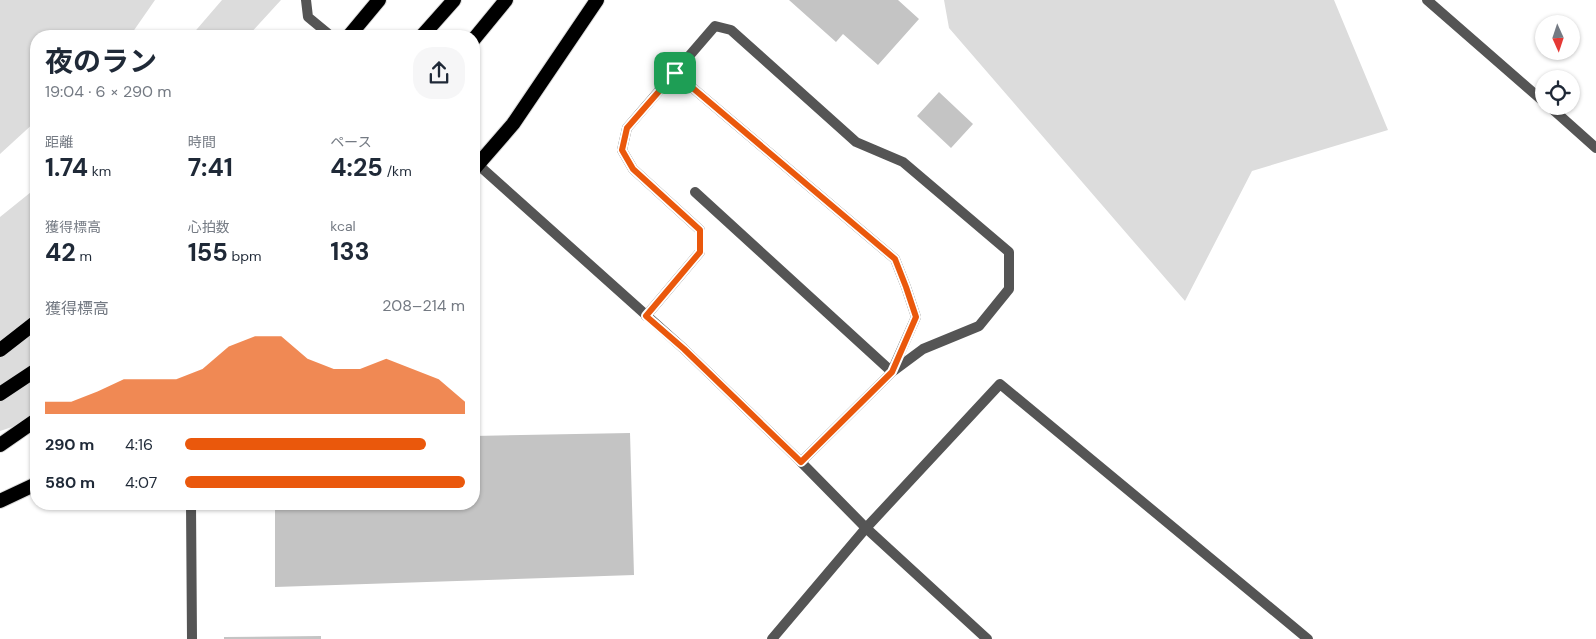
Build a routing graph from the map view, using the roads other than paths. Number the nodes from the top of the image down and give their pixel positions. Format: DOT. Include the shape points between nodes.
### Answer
graph roads {
  1 [pos="306,0"];
  2 [pos="379,0"];
  3 [pos="454,0"];
  4 [pos="506,0"];
  5 [pos="597,0"];
  6 [pos="1427,0"];
  7 [pos="323,30"];
  8 [pos="354,30"];
  9 [pos="428,30"];
  10 [pos="480,32"];
  11 [pos="675,73"];
  12 [pos="1535,94"];
  13 [pos="1559,115"];
  14 [pos="1596,148"];
  15 [pos="480,159"];
  16 [pos="480,168"];
  17 [pos="695,192"];
  18 [pos="646,316"];
  19 [pos="30,327"];
  20 [pos="0,350"];
  21 [pos="892,372"];
  22 [pos="30,374"];
  23 [pos="0,394"];
  24 [pos="30,424"];
  25 [pos="0,445"];
  26 [pos="801,462"];
  27 [pos="30,487"];
  28 [pos="0,501"];
  29 [pos="191,510"];
  30 [pos="866,528"];
  31 [pos="192,639"];
  32 [pos="772,639"];
  33 [pos="987,639"];
  34 [pos="1308,639"];
  1 -- 7 [label="street" via="308,17"];
  2 -- 8 [label="highway"];
  3 -- 9 [label="highway"];
  4 -- 10 [label="highway"];
  5 -- 15 [label="highway" via="513,124"];
  6 -- 12 [label="street"];
  11 -- 18 [label="street" via="627,128 622,150 633,169 700,230 700,252"];
  11 -- 21 [label="street" via="895,259 916,317"];
  11 -- 21 [label="street" via="715,26 731,30 856,142 903,162 1008,252 1009,289 979,326 923,349"];
  13 -- 14 [label="street"];
  16 -- 18 [label="street"];
  17 -- 21 [label="street"];
  18 -- 26 [label="street"];
  19 -- 20 [label="highway"];
  21 -- 26 [label="street"];
  22 -- 23 [label="highway"];
  24 -- 25 [label="highway"];
  26 -- 30 [label="street"];
  27 -- 28 [label="highway"];
  29 -- 31 [label="street"];
  30 -- 32 [label="street"];
  30 -- 33 [label="street"];
  30 -- 34 [label="street" via="1000,384"];
}
